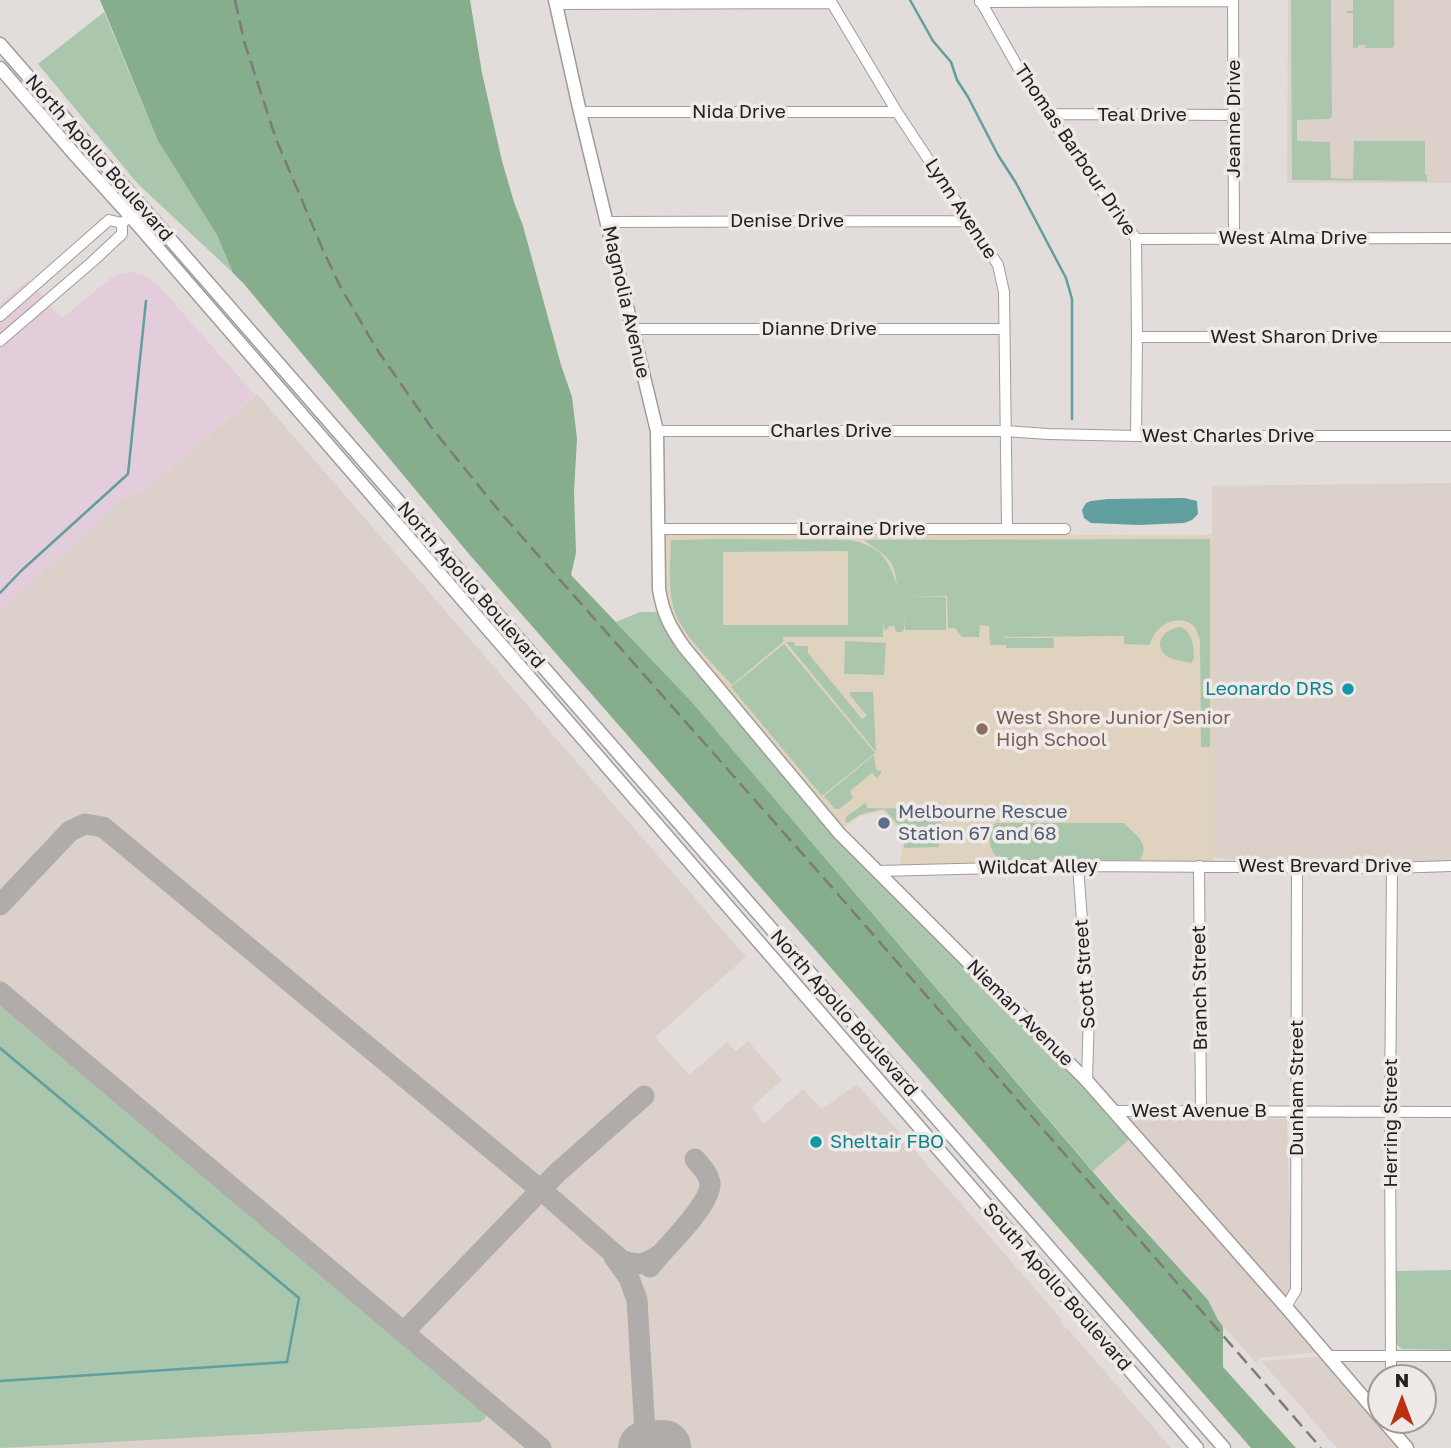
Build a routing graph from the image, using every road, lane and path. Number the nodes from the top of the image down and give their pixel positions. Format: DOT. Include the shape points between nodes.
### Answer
graph roads {
  1 [pos="980,1"];
  2 [pos="1233,1"];
  3 [pos="556,2"];
  4 [pos="831,2"];
  5 [pos="0,44"];
  6 [pos="0,68"];
  7 [pos="580,112"];
  8 [pos="897,112"];
  9 [pos="1049,114"];
  10 [pos="1234,115"];
  11 [pos="142,208"];
  12 [pos="127,220"];
  13 [pos="967,220"];
  14 [pos="607,222"];
  15 [pos="1451,238"];
  16 [pos="1136,239"];
  17 [pos="1234,239"];
  18 [pos="37,283"];
  19 [pos="50,297"];
  20 [pos="0,316"];
  21 [pos="633,329"];
  22 [pos="1004,329"];
  23 [pos="1137,337"];
  24 [pos="1451,337"];
  25 [pos="0,341"];
  26 [pos="657,431"];
  27 [pos="1005,431"];
  28 [pos="1136,436"];
  29 [pos="1451,436"];
  30 [pos="1007,528"];
  31 [pos="1065,529"];
  32 [pos="659,530"];
  33 [pos="662,608"];
  34 [pos="1078,866"];
  35 [pos="1199,866"];
  36 [pos="1451,866"];
  37 [pos="1297,867"];
  38 [pos="1392,868"];
  39 [pos="878,871"];
  40 [pos="1087,1081"];
  41 [pos="1114,1111"];
  42 [pos="1201,1111"];
  43 [pos="1297,1111"];
  44 [pos="1390,1112"];
  45 [pos="1451,1112"];
  46 [pos="918,1125"];
  47 [pos="943,1127"];
  48 [pos="1286,1307"];
  49 [pos="1392,1355"];
  50 [pos="1327,1356"];
  51 [pos="1451,1356"];
  52 [pos="1392,1364"];
  53 [pos="1367,1400"];
  54 [pos="1396,1434"];
  55 [pos="1197,1448"];
  56 [pos="1224,1448"];
  57 [pos="1407,1448"];
  1 -- 2 [label="street"];
  1 -- 9 [label="street, Thomas Barbour Drive"];
  2 -- 10 [label="street, Jeanne Drive"];
  3 -- 4 [label="street"];
  3 -- 7 [label="street, Magnolia Avenue"];
  4 -- 8 [label="street, Lynn Avenue"];
  5 -- 11 [label="street, North Apollo Boulevard"];
  6 -- 12 [label="street, North Apollo Boulevard"];
  7 -- 8 [label="street, Nida Drive"];
  7 -- 14 [label="street, Magnolia Avenue"];
  8 -- 13 [label="street, Lynn Avenue"];
  9 -- 10 [label="street, Teal Drive"];
  9 -- 16 [label="street, Thomas Barbour Drive"];
  10 -- 17 [label="street, Jeanne Drive"];
  11 -- 12 [label="street"];
  11 -- 47 [label="street, North Apollo Boulevard"];
  12 -- 18 [label="street" via="109,220"];
  12 -- 19 [label="street" via="122,233"];
  12 -- 46 [label="street, North Apollo Boulevard"];
  13 -- 14 [label="street, Denise Drive"];
  13 -- 22 [label="street, Lynn Avenue" via="998,265"];
  14 -- 21 [label="street, Magnolia Avenue"];
  15 -- 17 [label="street, West Alma Drive"];
  16 -- 17 [label="street, West Alma Drive"];
  16 -- 23 [label="street, Thomas Barbour Drive"];
  18 -- 19 [label="street"];
  18 -- 20 [label="street"];
  19 -- 25 [label="street"];
  21 -- 22 [label="street, Dianne Drive"];
  21 -- 26 [label="street, Magnolia Avenue"];
  22 -- 27 [label="street, Lynn Avenue"];
  23 -- 24 [label="street, West Sharon Drive"];
  23 -- 28 [label="street, Thomas Barbour Drive"];
  26 -- 27 [label="street, Charles Drive"];
  26 -- 32 [label="street, Magnolia Avenue"];
  27 -- 28 [label="street, West Charles Drive"];
  27 -- 30 [label="street, Lynn Avenue"];
  28 -- 29 [label="street, West Charles Drive"];
  30 -- 31 [label="street, Lorraine Drive"];
  30 -- 32 [label="street, Lorraine Drive"];
  32 -- 33 [label="street, Magnolia Avenue"];
  33 -- 39 [label="street, Nieman Avenue" via="684,647 839,833"];
  34 -- 35 [label="street, Wildcat Alley"];
  34 -- 39 [label="street, Wildcat Alley"];
  34 -- 40 [label="street, Scott Street" via="1090,1032"];
  35 -- 37 [label="street, West Brevard Drive"];
  35 -- 42 [label="street, Branch Street"];
  36 -- 38 [label="street, West Brevard Drive"];
  37 -- 38 [label="street, West Brevard Drive"];
  37 -- 43 [label="street, Dunham Street"];
  38 -- 44 [label="street, Herring Street"];
  39 -- 40 [label="street, Nieman Avenue"];
  40 -- 41 [label="street, Nieman Avenue"];
  41 -- 42 [label="street, West Avenue B"];
  41 -- 48 [label="street, Nieman Avenue"];
  42 -- 43 [label="street, West Avenue B"];
  43 -- 44 [label="street, West Avenue B"];
  43 -- 48 [label="street, Dunham Street" via="1296,1290"];
  44 -- 45 [label="street, West Avenue B"];
  44 -- 49 [label="street, Herring Street"];
  46 -- 55 [label="street, South Apollo Boulevard"];
  47 -- 56 [label="street, South Apollo Boulevard"];
  48 -- 50 [label="street, Nieman Avenue"];
  49 -- 50 [label="street"];
  49 -- 51 [label="street"];
  49 -- 52 [label="street, Herring Street"];
  50 -- 53 [label="street, Nieman Avenue"];
  54 -- 57 [label="street, Nieman Avenue"];
}
